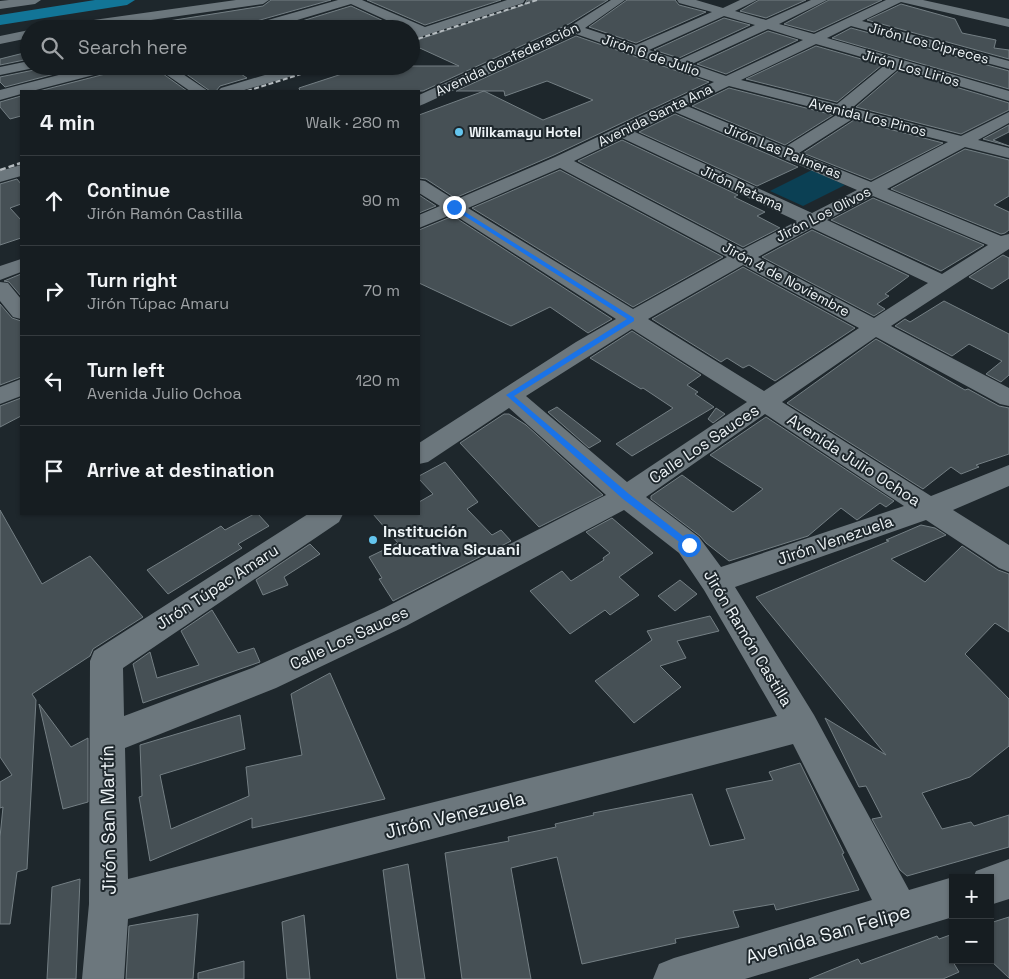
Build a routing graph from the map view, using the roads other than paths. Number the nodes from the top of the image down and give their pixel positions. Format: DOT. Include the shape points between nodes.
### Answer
graph roads {
  1 [pos="34,0"];
  2 [pos="258,0"];
  3 [pos="263,0"];
  4 [pos="352,0"];
  5 [pos="519,0"];
  6 [pos="619,0"];
  7 [pos="683,0"];
  8 [pos="751,0"];
  9 [pos="822,0"];
  10 [pos="896,0"];
  11 [pos="906,0"];
  12 [pos="701,2"];
  13 [pos="464,3"];
  14 [pos="0,4"];
  15 [pos="486,11"];
  16 [pos="170,12"];
  17 [pos="721,12"];
  18 [pos="292,18"];
  19 [pos="125,20"];
  20 [pos="185,20"];
  21 [pos="285,20"];
  22 [pos="296,20"];
  23 [pos="397,20"];
  24 [pos="850,22"];
  25 [pos="1009,22"];
  26 [pos="763,25"];
  27 [pos="574,29"];
  28 [pos="420,30"];
  29 [pos="424,32"];
  30 [pos="420,33"];
  31 [pos="0,40"];
  32 [pos="813,40"];
  33 [pos="20,41"];
  34 [pos="20,42"];
  35 [pos="0,50"];
  36 [pos="636,50"];
  37 [pos="897,63"];
  38 [pos="679,65"];
  39 [pos="1009,65"];
  40 [pos="20,66"];
  41 [pos="0,71"];
  42 [pos="55,75"];
  43 [pos="79,75"];
  44 [pos="175,75"];
  45 [pos="283,75"];
  46 [pos="60,80"];
  47 [pos="727,81"];
  48 [pos="73,90"];
  49 [pos="198,90"];
  50 [pos="230,90"];
  51 [pos="0,95"];
  52 [pos="1009,96"];
  53 [pos="420,101"];
  54 [pos="673,106"];
  55 [pos="845,112"];
  56 [pos="1009,117"];
  57 [pos="620,131"];
  58 [pos="964,141"];
  59 [pos="788,152"];
  60 [pos="1009,153"];
  61 [pos="20,154"];
  62 [pos="0,160"];
  63 [pos="562,161"];
  64 [pos="20,170"];
  65 [pos="0,176"];
  66 [pos="420,186"];
  67 [pos="873,189"];
  68 [pos="454,207"];
  69 [pos="810,220"];
  70 [pos="420,222"];
  71 [pos="1006,242"];
  72 [pos="743,256"];
  73 [pos="20,265"];
  74 [pos="0,274"];
  75 [pos="945,283"];
  76 [pos="0,288"];
  77 [pos="20,311"];
  78 [pos="632,319"];
  79 [pos="875,327"];
  80 [pos="20,387"];
  81 [pos="510,395"];
  82 [pos="0,396"];
  83 [pos="1009,398"];
  84 [pos="766,403"];
  85 [pos="420,454"];
  86 [pos="1009,475"];
  87 [pos="626,496"];
  88 [pos="929,508"];
  89 [pos="327,515"];
  90 [pos="1009,560"];
  91 [pos="715,581"];
  92 [pos="106,661"];
  93 [pos="802,726"];
  94 [pos="106,739"];
  95 [pos="1009,879"];
  96 [pos="994,884"];
  97 [pos="949,898"];
  98 [pos="109,904"];
  99 [pos="900,913"];
  100 [pos="103,979"];
  101 [pos="674,979"];
  1 -- 14 [label="street"];
  2 -- 3 [label="street"];
  2 -- 16 [label="street"];
  2 -- 18 [label="street"];
  4 -- 18 [label="street"];
  4 -- 23 [label="street"];
  5 -- 15 [label="street"];
  6 -- 27 [label="street, Avenida Confederación"];
  7 -- 12 [label="street, Jirón Los Lirios"];
  8 -- 17 [label="street"];
  9 -- 26 [label="street"];
  10 -- 24 [label="street, Avenida Santa Ana"];
  11 -- 25 [label="street"];
  12 -- 17 [label="street, Jirón Los Lirios"];
  13 -- 15 [label="street"];
  15 -- 29 [label="street"];
  16 -- 19 [label="street"];
  16 -- 20 [label="street"];
  17 -- 26 [label="street, Jirón Los Lirios"];
  17 -- 36 [label="street"];
  18 -- 21 [label="street"];
  18 -- 22 [label="street"];
  24 -- 32 [label="street, Avenida Santa Ana"];
  24 -- 39 [label="street, Jirón Los Cipreces"];
  26 -- 32 [label="street, Jirón Los Lirios"];
  26 -- 38 [label="street"];
  27 -- 36 [label="street, Jirón 6 de Julio"];
  27 -- 53 [label="street, Avenida Confederación"];
  28 -- 29 [label="street"];
  29 -- 30 [label="street"];
  31 -- 33 [label="street"];
  32 -- 37 [label="street, Jirón Los Lirios"];
  32 -- 47 [label="street, Avenida Santa Ana"];
  34 -- 35 [label="street"];
  36 -- 38 [label="street, Jirón 6 de Julio"];
  37 -- 52 [label="street, Jirón Los Lirios"];
  37 -- 55 [label="street"];
  38 -- 47 [label="street, Jirón 6 de Julio"];
  40 -- 41 [label="street"];
  42 -- 46 [label="street"];
  43 -- 46 [label="street"];
  44 -- 49 [label="street"];
  45 -- 50 [label="street"];
  46 -- 48 [label="street"];
  46 -- 51 [label="street"];
  47 -- 54 [label="street, Avenida Santa Ana"];
  47 -- 55 [label="street, Avenida Los Pinos"];
  54 -- 57 [label="street, Avenida Santa Ana"];
  54 -- 59 [label="street, Jirón Las Palmeras"];
  55 -- 58 [label="street, Avenida Los Pinos"];
  55 -- 59 [label="street"];
  56 -- 58 [label="street, Jirón Los Olivos"];
  57 -- 63 [label="street, Avenida Santa Ana"];
  57 -- 69 [label="street, Jirón Retama"];
  58 -- 60 [label="street, Avenida Los Pinos"];
  58 -- 67 [label="street, Jirón Los Olivos"];
  59 -- 67 [label="street, Jirón Las Palmeras"];
  61 -- 62 [label="street"];
  63 -- 68 [label="street, Avenida Santa Ana"];
  63 -- 72 [label="street, Jirón 4 de Noviembre"];
  64 -- 65 [label="street"];
  66 -- 68 [label="street, Avenida Julio Ochoa"];
  67 -- 69 [label="street, Jirón Los Olivos"];
  67 -- 71 [label="street, Jirón Las Palmeras"];
  68 -- 70 [label="street, Avenida Santa Ana"];
  68 -- 78 [label="street, Avenida Julio Ochoa"];
  69 -- 72 [label="street, Jirón Los Olivos"];
  69 -- 75 [label="street, Jirón Retama"];
  71 -- 75 [label="street, Calle Los Sauces"];
  72 -- 78 [label="street, Jirón Los Olivos"];
  72 -- 79 [label="street, Jirón 4 de Noviembre"];
  73 -- 74 [label="street"];
  75 -- 79 [label="street, Calle Los Sauces"];
  76 -- 77 [label="street"];
  78 -- 81 [label="street"];
  78 -- 84 [label="street, Avenida Julio Ochoa"];
  79 -- 83 [label="street, Jirón 4 de Noviembre"];
  79 -- 84 [label="street, Calle Los Sauces"];
  80 -- 82 [label="street"];
  81 -- 85 [label="street"];
  81 -- 87 [label="street, Jirón Ramón Castilla"];
  84 -- 87 [label="street, Calle Los Sauces"];
  84 -- 88 [label="street, Avenida Julio Ochoa"];
  86 -- 88 [label="street, Jirón Venezuela"];
  87 -- 91 [label="street, Jirón Ramón Castilla" via="689,545"];
  87 -- 94 [label="street, Calle Los Sauces" via="386,621 264,678"];
  88 -- 90 [label="street, Avenida Julio Ochoa"];
  88 -- 91 [label="street, Jirón Venezuela"];
  89 -- 92 [label="street, Jirón Túpac Amaru"];
  91 -- 93 [label="street, Jirón Ramón Castilla"];
  92 -- 94 [label="street, Jirón San Martín"];
  93 -- 98 [label="street, Jirón Venezuela"];
  93 -- 99 [label="street, Jirón Ramón Castilla"];
  94 -- 98 [label="street, Jirón San Martín"];
  95 -- 96 [label="street"];
  97 -- 99 [label="street, Avenida San Felipe"];
  98 -- 100 [label="street, Jirón San Martín"];
  99 -- 101 [label="street, Avenida San Felipe"];
}
